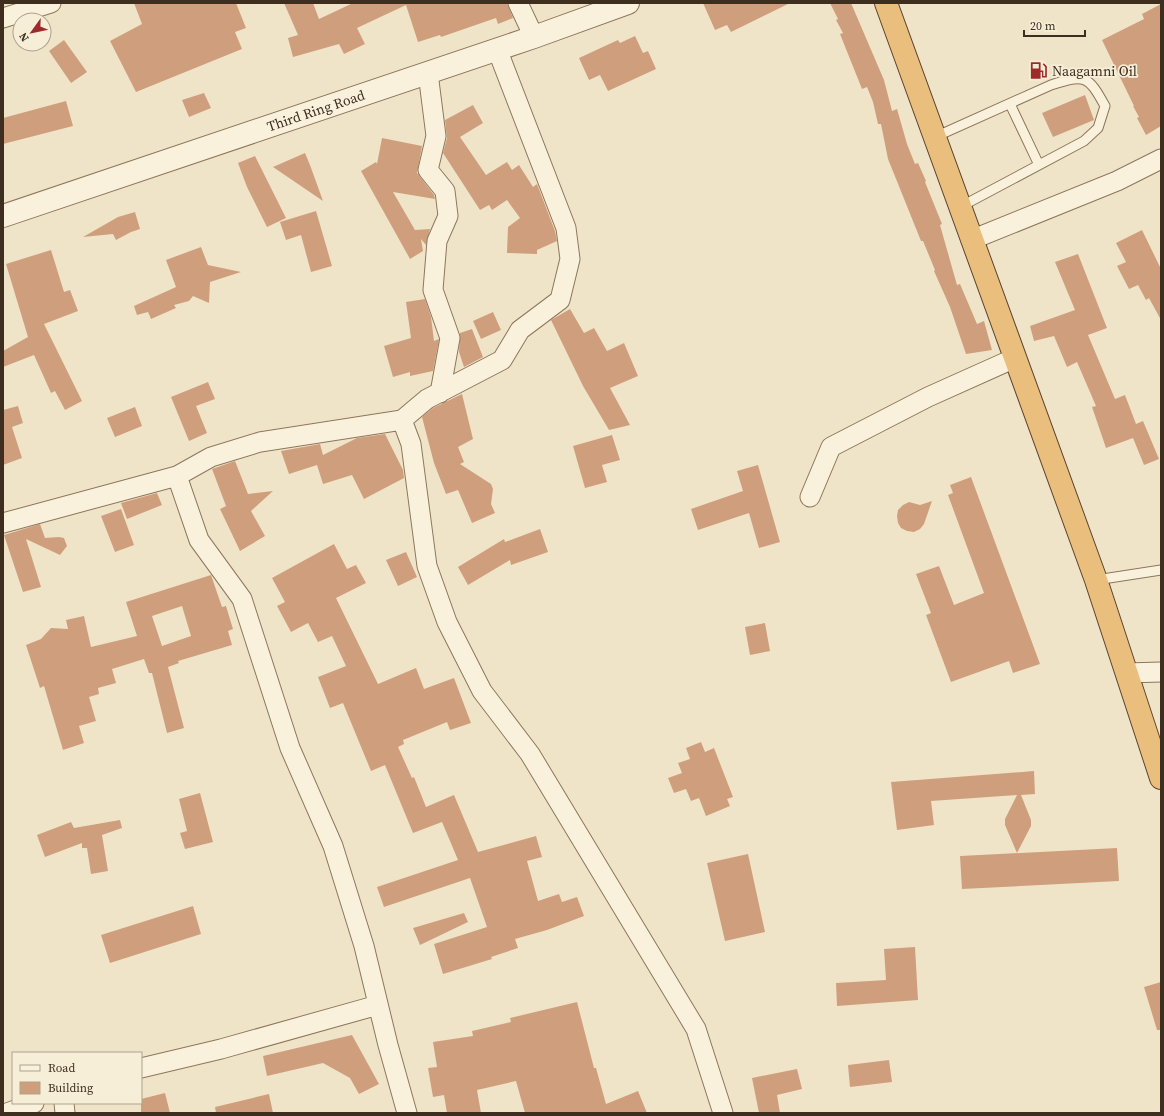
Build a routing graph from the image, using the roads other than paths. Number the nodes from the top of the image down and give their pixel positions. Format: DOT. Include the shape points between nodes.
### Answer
graph roads {
  1 [pos="51,3"];
  2 [pos="518,3"];
  3 [pos="628,3"];
  4 [pos="886,3"];
  5 [pos="3,18"];
  6 [pos="534,37"];
  7 [pos="497,49"];
  8 [pos="428,72"];
  9 [pos="1010,104"];
  10 [pos="935,137"];
  11 [pos="1161,159"];
  12 [pos="1039,165"];
  13 [pos="960,206"];
  14 [pos="3,216"];
  15 [pos="971,240"];
  16 [pos="1015,358"];
  17 [pos="440,392"];
  18 [pos="402,420"];
  19 [pos="177,476"];
  20 [pos="810,497"];
  21 [pos="3,523"];
  22 [pos="1161,570"];
  23 [pos="1096,580"];
  24 [pos="1126,672"];
  25 [pos="1161,672"];
  26 [pos="1161,778"];
  27 [pos="378,1005"];
  28 [pos="142,1068"];
  29 [pos="31,1104"];
  30 [pos="7,1113"];
  31 [pos="406,1113"];
  32 [pos="723,1113"];
  1 -- 5 [label="street"];
  2 -- 6 [label="street"];
  3 -- 6 [label="street, Third Ring Road"];
  4 -- 10 [label="highway"];
  6 -- 7 [label="street, Third Ring Road"];
  7 -- 8 [label="street, Third Ring Road"];
  7 -- 17 [label="street" via="566,228 570,259 560,300 520,330 502,360"];
  8 -- 14 [label="street, Third Ring Road"];
  8 -- 17 [label="street" via="436,136 428,170 445,192 448,216 437,241 434,290 450,338"];
  9 -- 10 [label="lane"];
  9 -- 12 [label="lane"];
  9 -- 12 [label="lane" via="1051,85 1083,78 1092,84 1105,106 1098,128 1084,141"];
  10 -- 13 [label="highway"];
  11 -- 15 [label="street" via="1117,181"];
  12 -- 13 [label="lane"];
  13 -- 15 [label="highway"];
  15 -- 16 [label="highway"];
  16 -- 20 [label="street" via="928,397 831,447"];
  16 -- 23 [label="highway"];
  17 -- 18 [label="street"];
  18 -- 19 [label="street" via="260,442 211,457"];
  18 -- 32 [label="street" via="411,444 427,566 447,622 482,691 530,754 696,1029"];
  19 -- 21 [label="street"];
  19 -- 27 [label="street" via="199,540 242,600 290,748 333,846 364,946"];
  22 -- 23 [label="lane"];
  23 -- 24 [label="highway"];
  24 -- 25 [label="street"];
  24 -- 26 [label="highway"];
  27 -- 28 [label="street" via="221,1049"];
  27 -- 31 [label="street"];
  29 -- 30 [label="street"];
}
